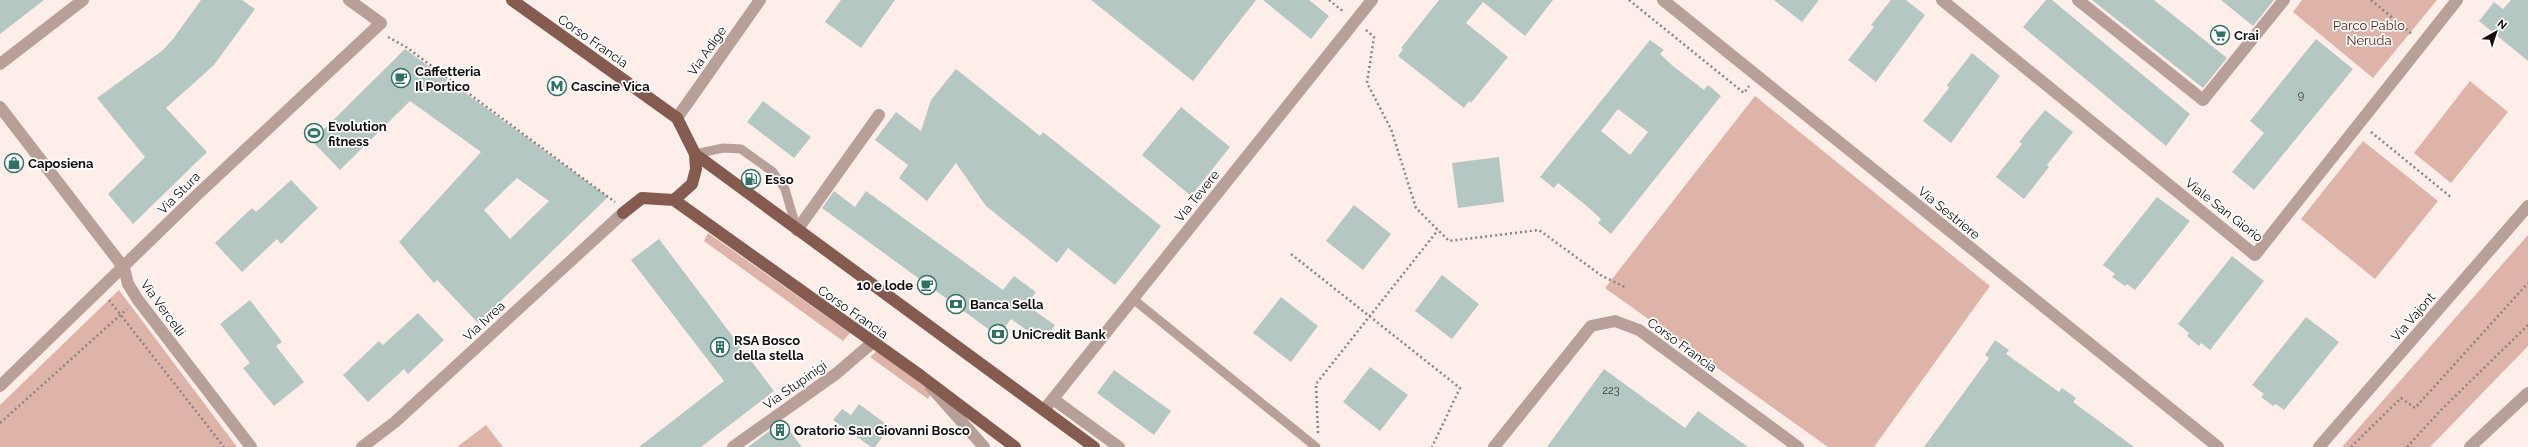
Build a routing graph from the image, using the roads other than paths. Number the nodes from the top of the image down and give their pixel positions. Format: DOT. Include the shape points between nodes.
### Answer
graph roads {
  1 [pos="83,0"];
  2 [pos="350,0"];
  3 [pos="512,0"];
  4 [pos="760,0"];
  5 [pos="1372,0"];
  6 [pos="1663,0"];
  7 [pos="1942,0"];
  8 [pos="2078,0"];
  9 [pos="2284,0"];
  10 [pos="2457,0"];
  11 [pos="0,64"];
  12 [pos="0,107"];
  13 [pos="879,116"];
  14 [pos="677,118"];
  15 [pos="695,154"];
  16 [pos="674,200"];
  17 [pos="2528,206"];
  18 [pos="623,213"];
  19 [pos="797,230"];
  20 [pos="124,268"];
  21 [pos="1133,299"];
  22 [pos="872,343"];
  23 [pos="921,376"];
  24 [pos="0,386"];
  25 [pos="2528,393"];
  26 [pos="1053,398"];
  27 [pos="1044,410"];
  28 [pos="1317,444"];
  29 [pos="251,447"];
  30 [pos="362,447"];
  31 [pos="733,447"];
  32 [pos="984,447"];
  33 [pos="1015,447"];
  34 [pos="1094,447"];
  35 [pos="1119,447"];
  36 [pos="1494,447"];
  37 [pos="1798,447"];
  38 [pos="2218,447"];
  39 [pos="2319,447"];
  40 [pos="2470,447"];
  1 -- 11 [label="street"];
  2 -- 20 [label="street, Via Stura" via="378,26 198,194"];
  3 -- 14 [label="main road, Corso Francia"];
  4 -- 14 [label="street, Via Adige"];
  5 -- 21 [label="street, Via Tevere"];
  6 -- 38 [label="street, Via Sestriere"];
  7 -- 10 [label="street, Viale San Giorio" via="2255,255"];
  8 -- 9 [label="street" via="2203,100"];
  12 -- 20 [label="street, Via Vercelli"];
  13 -- 19 [label="street"];
  14 -- 15 [label="main road"];
  15 -- 16 [label="main road" via="696,168 692,184"];
  15 -- 19 [label="main road"];
  15 -- 19 [label="lane" via="723,148 741,149 773,172 785,189"];
  16 -- 18 [label="main road" via="642,198"];
  16 -- 22 [label="main road, Corso Francia"];
  17 -- 39 [label="street, Via Vajont"];
  18 -- 30 [label="street, Via Ivrea" via="395,422"];
  19 -- 27 [label="main road"];
  20 -- 24 [label="street, Via Stura"];
  20 -- 29 [label="street, Via Vercelli" via="128,284 138,300"];
  21 -- 26 [label="street, Via Tevere"];
  21 -- 28 [label="lane"];
  22 -- 23 [label="main road, Corso Francia"];
  22 -- 31 [label="street, Via Stupinigi" via="837,373"];
  23 -- 32 [label="street"];
  23 -- 33 [label="main road, Corso Francia"];
  25 -- 40 [label="street"];
  26 -- 27 [label="street, Via Tevere"];
  26 -- 35 [label="street"];
  27 -- 34 [label="main road"];
  36 -- 37 [label="street, Corso Francia" via="1591,326 1615,322 1639,330"];
}
